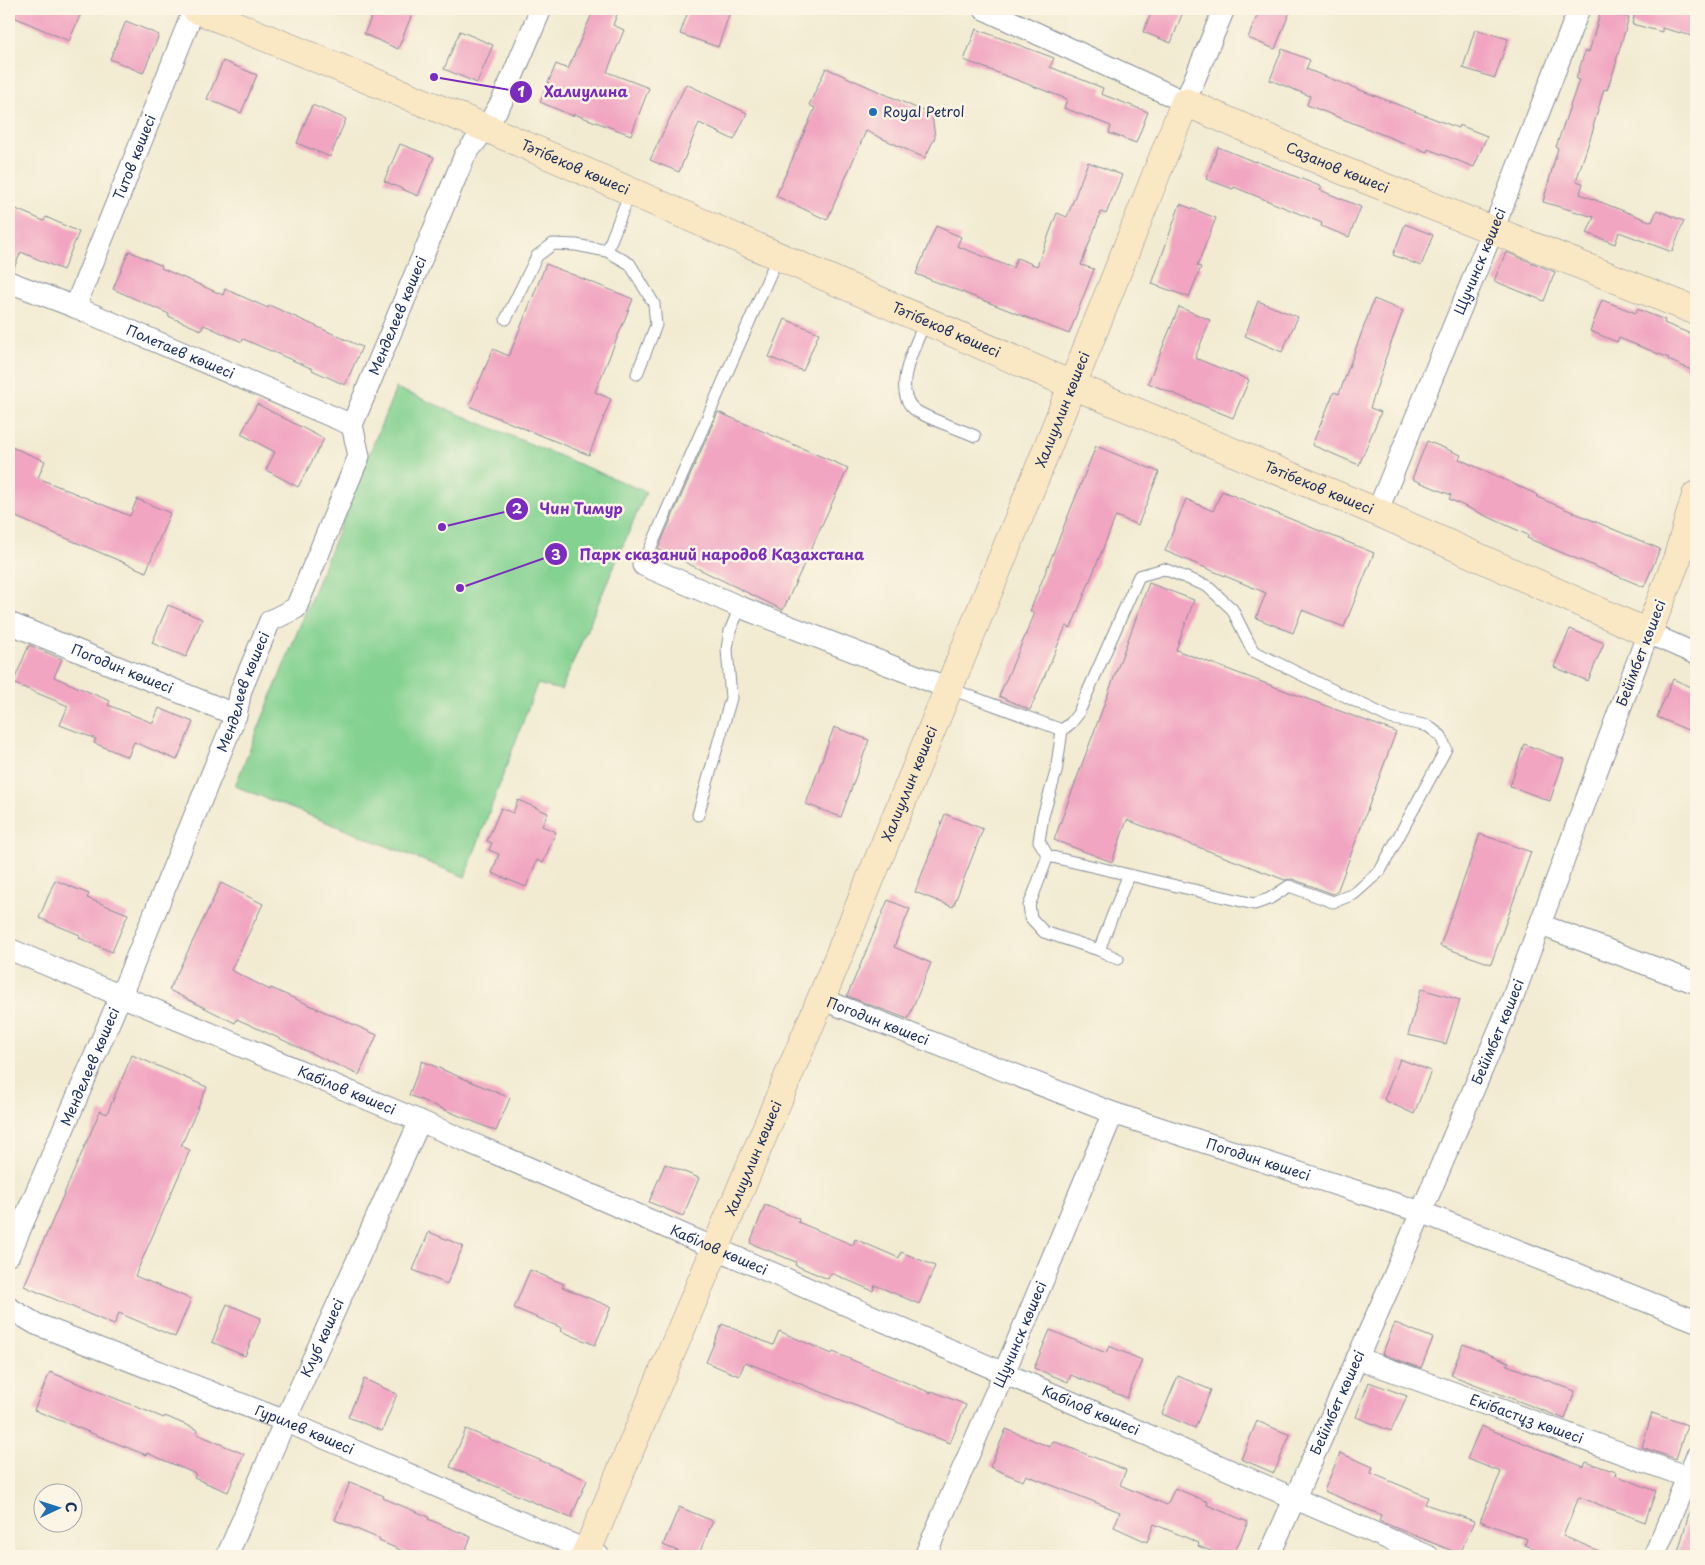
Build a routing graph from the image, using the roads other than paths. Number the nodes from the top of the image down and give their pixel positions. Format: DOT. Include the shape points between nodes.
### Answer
graph roads {
  1 [pos="195,9"];
  2 [pos="541,9"];
  3 [pos="984,9"];
  4 [pos="1224,9"];
  5 [pos="1579,9"];
  6 [pos="1185,102"];
  7 [pos="486,128"];
  8 [pos="630,192"];
  9 [pos="1493,230"];
  10 [pos="607,251"];
  11 [pos="778,256"];
  12 [pos="9,282"];
  13 [pos="75,307"];
  14 [pos="1696,311"];
  15 [pos="506,319"];
  16 [pos="926,320"];
  17 [pos="637,374"];
  18 [pos="1072,385"];
  19 [pos="352,425"];
  20 [pos="975,436"];
  21 [pos="1696,495"];
  22 [pos="1377,512"];
  23 [pos="643,565"];
  24 [pos="740,607"];
  25 [pos="9,623"];
  26 [pos="1648,632"];
  27 [pos="1696,654"];
  28 [pos="948,688"];
  29 [pos="236,715"];
  30 [pos="1062,730"];
  31 [pos="698,815"];
  32 [pos="1048,856"];
  33 [pos="1128,876"];
  34 [pos="1541,925"];
  35 [pos="9,949"];
  36 [pos="1099,950"];
  37 [pos="1118,959"];
  38 [pos="1696,983"];
  39 [pos="121,995"];
  40 [pos="820,999"];
  41 [pos="1113,1113"];
  42 [pos="420,1121"];
  43 [pos="1421,1212"];
  44 [pos="715,1248"];
  45 [pos="9,1256"];
  46 [pos="9,1308"];
  47 [pos="1696,1321"];
  48 [pos="1357,1358"];
  49 [pos="1004,1373"];
  50 [pos="285,1421"];
  51 [pos="1696,1457"];
  52 [pos="1692,1479"];
  53 [pos="1294,1498"];
  54 [pos="590,1555"];
  55 [pos="227,1556"];
  56 [pos="925,1556"];
  57 [pos="1269,1556"];
  58 [pos="1428,1556"];
  59 [pos="1654,1556"];
  1 -- 7 [label="main road, Тәтібеков көшесі"];
  1 -- 13 [label="street, Титов көшесі"];
  2 -- 7 [label="street, Менделеев көшесі" via="502,101"];
  3 -- 6 [label="street, Сазанов көшесі"];
  4 -- 6 [label="street, Халиуллин көшесі"];
  5 -- 9 [label="street, Щучинск көшесі"];
  6 -- 9 [label="main road, Сазанов көшесі" via="1339,170"];
  6 -- 18 [label="main road, Халиуллин көшесі"];
  7 -- 8 [label="main road, Тәтібеков көшесі"];
  7 -- 19 [label="street, Менделеев көшесі" via="465,155"];
  8 -- 10 [label="lane"];
  8 -- 11 [label="main road, Тәтібеков көшесі"];
  9 -- 14 [label="main road, Сазанов көшесі"];
  9 -- 22 [label="street, Щучинск көшесі"];
  10 -- 15 [label="lane" via="553,244 537,256"];
  10 -- 17 [label="lane" via="630,264 654,304 656,325"];
  11 -- 16 [label="main road, Тәтібеков көшесі"];
  11 -- 23 [label="lane"];
  12 -- 13 [label="street, Полетаев көшесі"];
  13 -- 19 [label="street, Полетаев көшесі"];
  16 -- 18 [label="main road, Тәтібеков көшесі"];
  16 -- 20 [label="lane" via="904,378 905,395 916,411"];
  18 -- 22 [label="main road, Тәтібеков көшесі"];
  18 -- 28 [label="main road, Халиуллин көшесі"];
  19 -- 29 [label="street, Менделеев көшесі" via="359,456 296,608 270,620 241,690"];
  21 -- 26 [label="main road, Бейімбет көшесі" via="1677,559"];
  22 -- 26 [label="main road, Тәтібеков көшесі"];
  23 -- 24 [label="street"];
  24 -- 28 [label="street"];
  24 -- 31 [label="lane" via="727,649 731,698"];
  25 -- 29 [label="street, Погодин көшесі"];
  26 -- 27 [label="street, Тәтібеков көшесі"];
  26 -- 34 [label="street, Бейімбет көшесі"];
  28 -- 30 [label="lane"];
  28 -- 40 [label="main road, Халиуллин көшесі"];
  29 -- 39 [label="street, Менделеев көшесі"];
  30 -- 32 [label="lane" via="1056,772 1039,840"];
  30 -- 33 [label="lane" via="1078,714 1139,576 1164,569 1207,586 1232,609 1253,651 1390,718 1428,726 1441,736 1446,749 1380,871 1354,894 1333,902 1289,886 1254,904"];
  32 -- 33 [label="lane"];
  32 -- 36 [label="lane" via="1029,906 1031,918 1044,932"];
  33 -- 36 [label="lane"];
  34 -- 38 [label="street"];
  34 -- 43 [label="street, Бейімбет көшесі"];
  35 -- 39 [label="street, Кабілов көшесі"];
  36 -- 37 [label="lane"];
  39 -- 42 [label="street, Кабілов көшесі"];
  39 -- 45 [label="street, Менделеев көшесі"];
  40 -- 41 [label="street, Погодин көшесі"];
  40 -- 44 [label="main road, Халиуллин көшесі"];
  41 -- 43 [label="street, Погодин көшесі"];
  41 -- 49 [label="street, Щучинск көшесі"];
  42 -- 44 [label="street, Кабілов көшесі"];
  42 -- 50 [label="street, Клуб көшесі"];
  43 -- 47 [label="street, Погодин көшесі"];
  43 -- 48 [label="street, Бейімбет көшесі"];
  44 -- 49 [label="street, Кабілов көшесі"];
  44 -- 54 [label="main road, Халиуллин көшесі"];
  46 -- 50 [label="street, Гурилев көшесі" via="36,1324"];
  48 -- 52 [label="street, Екібастұз көшесі"];
  48 -- 53 [label="street, Бейімбет көшесі"];
  49 -- 53 [label="street, Кабілов көшесі"];
  49 -- 56 [label="street, Щучинск көшесі"];
  50 -- 54 [label="street, Гурилев көшесі"];
  50 -- 55 [label="street, Клуб көшесі"];
  51 -- 52 [label="street"];
  52 -- 59 [label="street"];
  53 -- 57 [label="street, Бейімбет көшесі"];
  53 -- 58 [label="street, Кабілов көшесі"];
}
